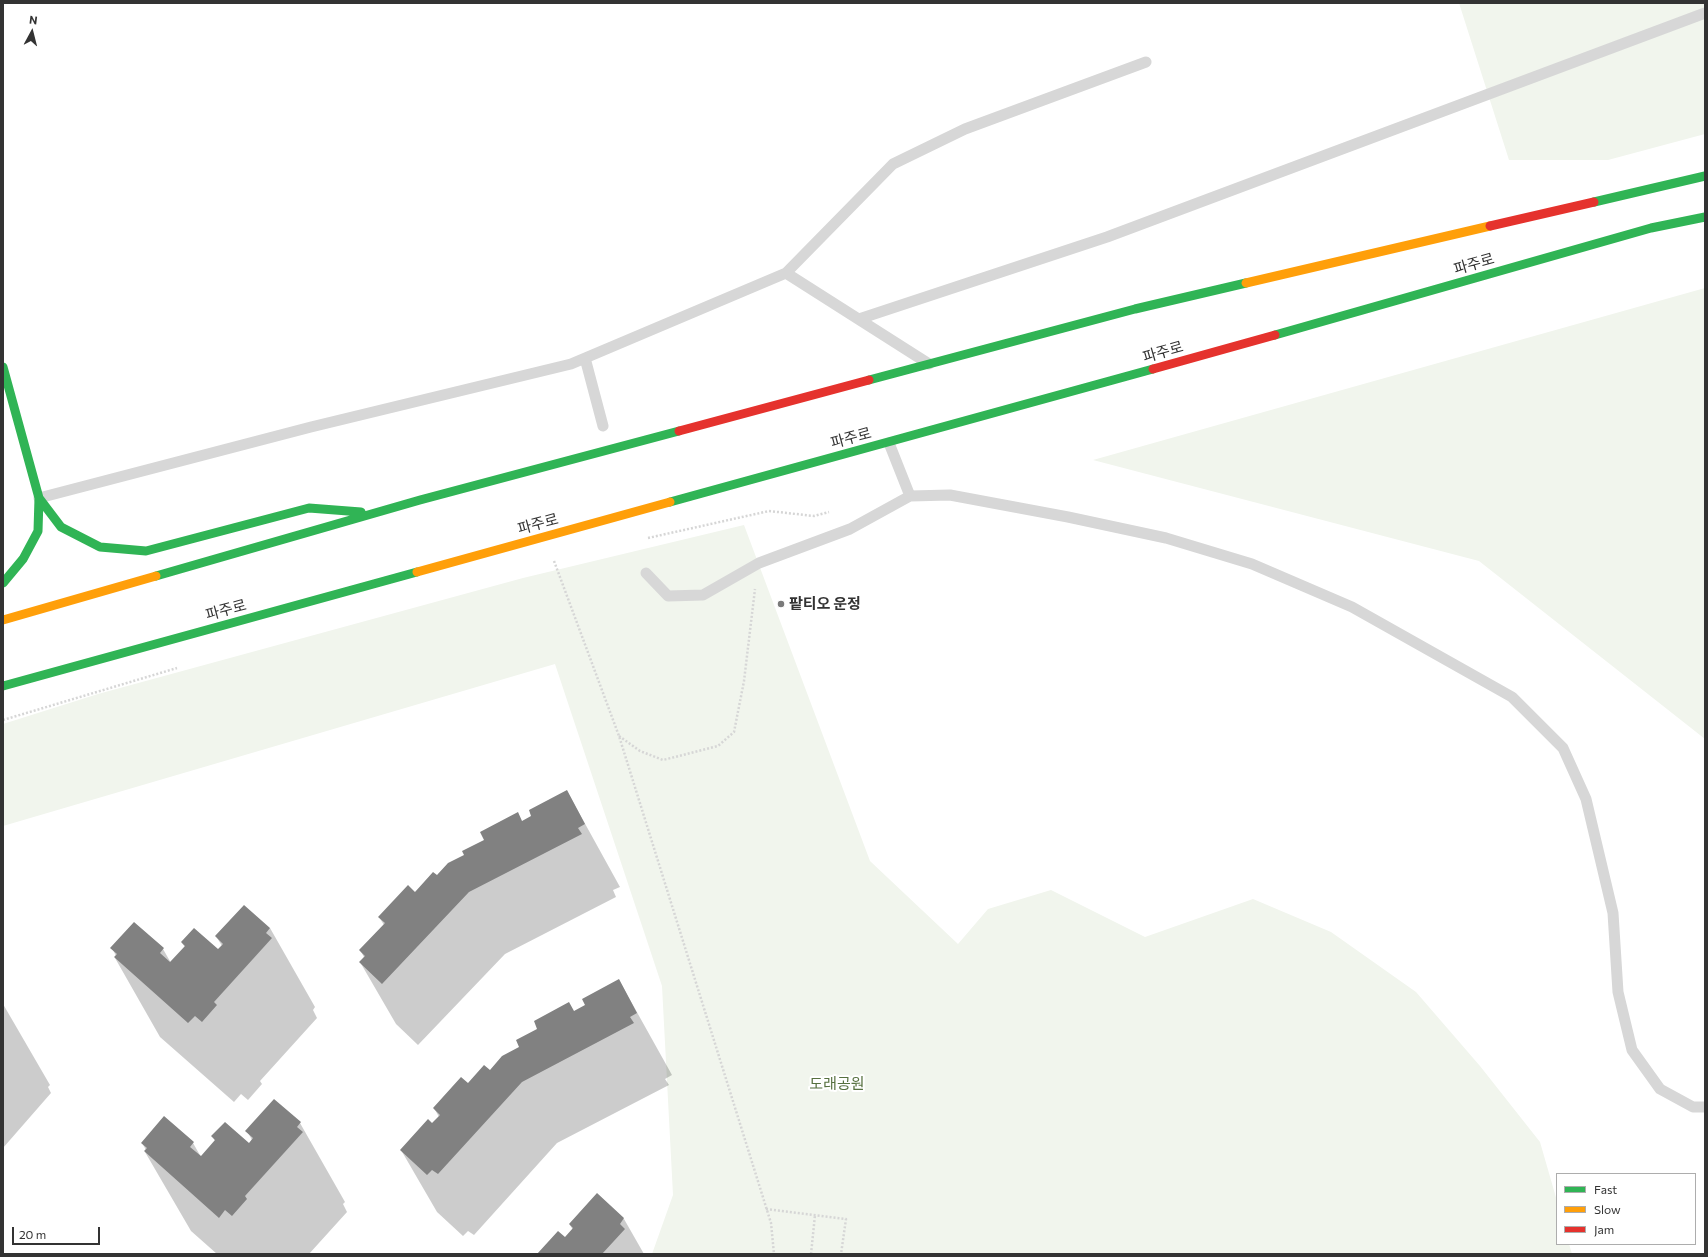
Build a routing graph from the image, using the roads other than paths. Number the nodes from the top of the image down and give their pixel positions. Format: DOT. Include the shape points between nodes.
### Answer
graph roads {
  1 [pos="1705,13"];
  2 [pos="1146,62"];
  3 [pos="1705,176"];
  4 [pos="1705,217"];
  5 [pos="786,273"];
  6 [pos="859,319"];
  7 [pos="585,358"];
  8 [pos="930,364"];
  9 [pos="3,367"];
  10 [pos="603,426"];
  11 [pos="888,443"];
  12 [pos="910,496"];
  13 [pos="39,498"];
  14 [pos="377,513"];
  15 [pos="646,573"];
  16 [pos="3,583"];
  17 [pos="3,620"];
  18 [pos="3,686"];
  19 [pos="1705,1107"];
  1 -- 6 [label="lane" via="1107,237"];
  2 -- 5 [label="lane" via="965,129 893,164"];
  3 -- 8 [label="main road" via="1135,309"];
  4 -- 11 [label="main road, 파주로" via="1651,228"];
  5 -- 6 [label="lane"];
  5 -- 7 [label="lane"];
  6 -- 8 [label="lane"];
  7 -- 10 [label="lane"];
  7 -- 13 [label="lane" via="571,364 311,426"];
  8 -- 14 [label="main road"];
  9 -- 13 [label="main road"];
  11 -- 12 [label="lane"];
  11 -- 18 [label="main road, 파주로"];
  12 -- 15 [label="lane" via="850,529 759,563 703,595 668,596"];
  12 -- 19 [label="lane" via="950,495 1068,517 1166,538 1252,564 1352,607 1512,697 1563,748 1586,799 1613,913 1618,992 1632,1050 1660,1088 1693,1107"];
  13 -- 14 [label="main road" via="61,527 100,547 146,551 309,508"];
  13 -- 16 [label="main road" via="38,531 23,559"];
  14 -- 17 [label="main road"];
}
